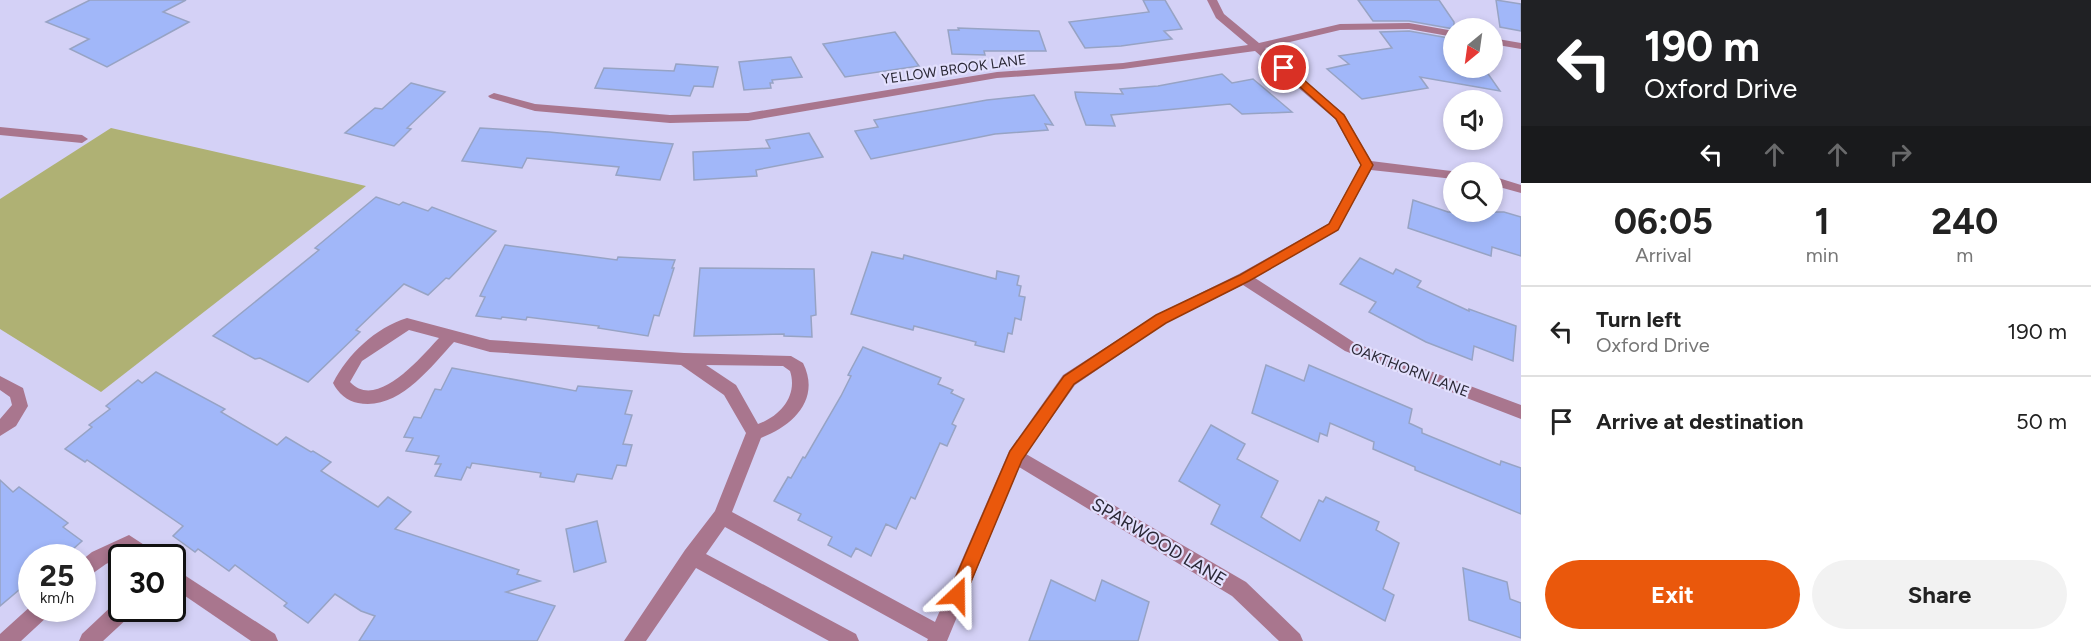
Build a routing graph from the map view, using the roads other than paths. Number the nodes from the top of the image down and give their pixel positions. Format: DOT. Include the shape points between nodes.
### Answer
graph roads {
  1 [pos="1212,0"];
  2 [pos="1443,32"];
  3 [pos="1503,43"];
  4 [pos="1521,46"];
  5 [pos="1257,47"];
  6 [pos="494,96"];
  7 [pos="0,131"];
  8 [pos="82,139"];
  9 [pos="1367,165"];
  10 [pos="1443,174"];
  11 [pos="1503,183"];
  12 [pos="1521,189"];
  13 [pos="1244,278"];
  14 [pos="452,335"];
  15 [pos="684,359"];
  16 [pos="0,382"];
  17 [pos="1521,412"];
  18 [pos="0,429"];
  19 [pos="754,433"];
  20 [pos="1015,456"];
  21 [pos="723,516"];
  22 [pos="692,556"];
  23 [pos="186,585"];
  24 [pos="27,622"];
  25 [pos="109,622"];
  26 [pos="938,638"];
  27 [pos="7,641"];
  28 [pos="88,641"];
  29 [pos="268,641"];
  30 [pos="634,641"];
  31 [pos="849,641"];
  32 [pos="1293,641"];
  1 -- 5 [label="street" via="1221,16"];
  2 -- 5 [label="street, YELLOW BROOK LANE" via="1408,26 1340,27"];
  3 -- 4 [label="street"];
  5 -- 6 [label="street, YELLOW BROOK LANE" via="1124,66 988,77 738,118 670,119 535,107"];
  5 -- 9 [label="street" via="1340,117"];
  7 -- 8 [label="street"];
  9 -- 10 [label="street"];
  9 -- 13 [label="street" via="1333,227"];
  11 -- 12 [label="street"];
  13 -- 17 [label="street, OAKTHORN LANE" via="1350,347"];
  13 -- 20 [label="street" via="1161,319 1069,380"];
  14 -- 14 [label="street" via="407,324 357,357 341,383 354,396 376,398 401,386"];
  14 -- 15 [label="street" via="490,345"];
  15 -- 19 [label="street" via="729,390"];
  15 -- 19 [label="street" via="785,360 797,368 802,382 796,405 773,426"];
  16 -- 18 [label="street" via="17,393 20,406"];
  19 -- 21 [label="street"];
  20 -- 26 [label="street"];
  20 -- 32 [label="street, SPARWOOD LANE" via="1239,589"];
  21 -- 22 [label="street"];
  21 -- 26 [label="street"];
  22 -- 30 [label="street"];
  22 -- 31 [label="street"];
  23 -- 29 [label="street"];
  24 -- 27 [label="street"];
  25 -- 28 [label="street"];
}
